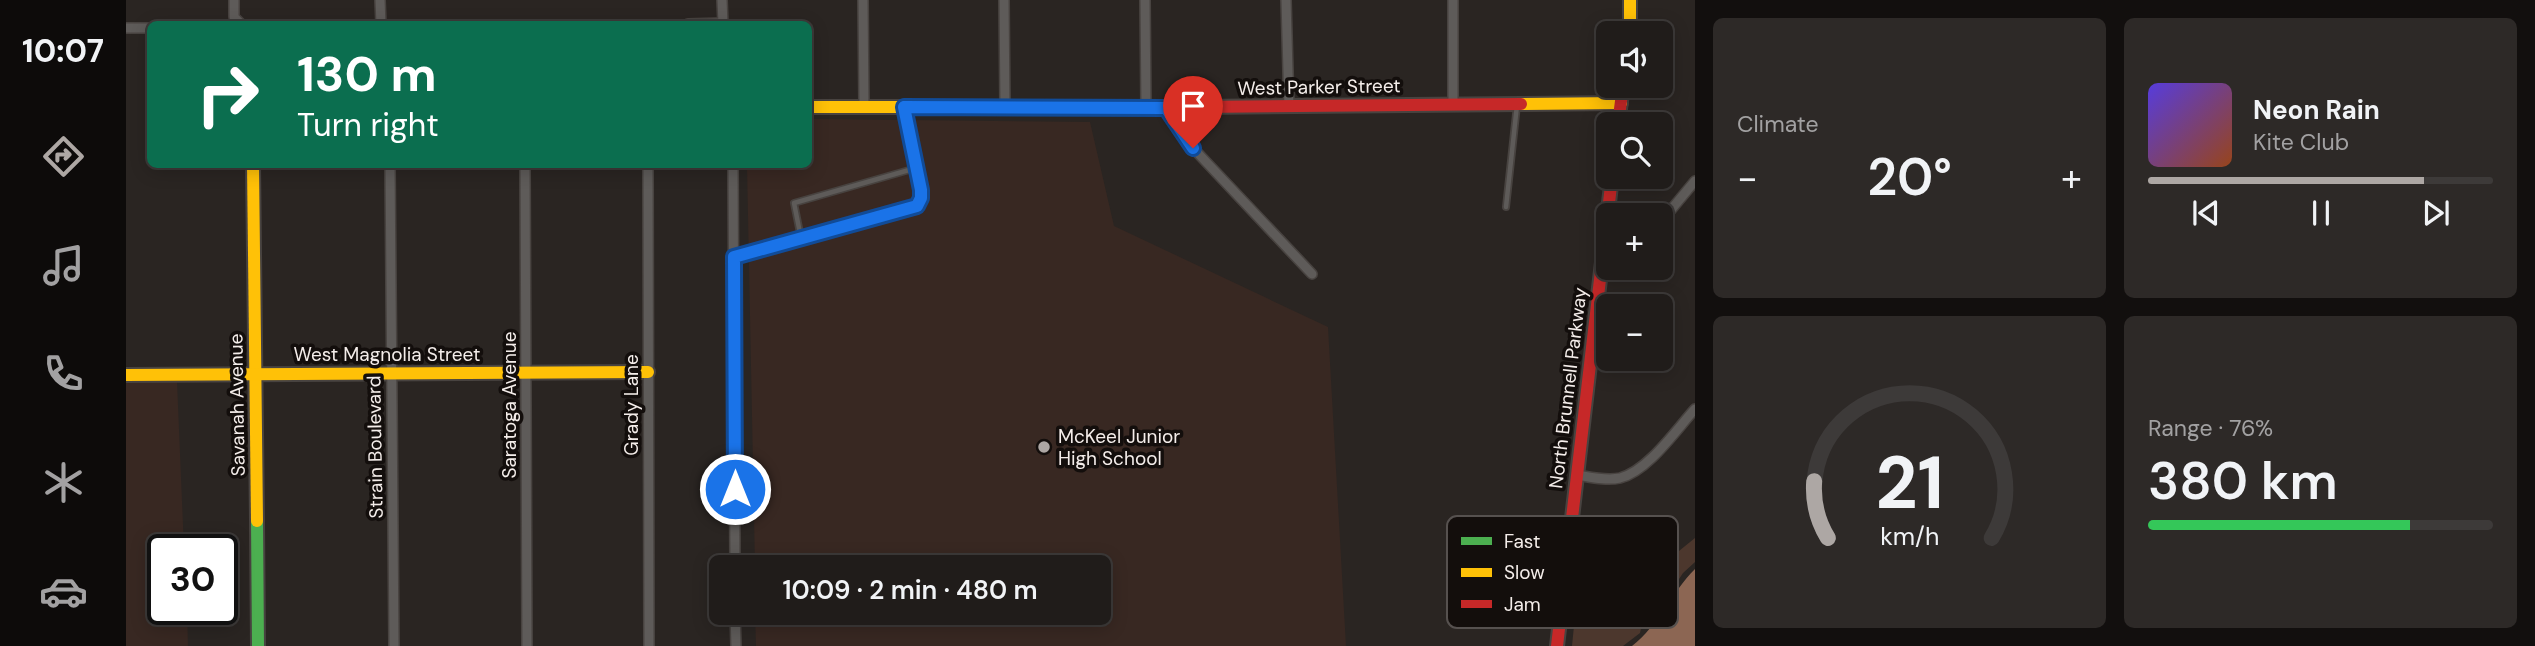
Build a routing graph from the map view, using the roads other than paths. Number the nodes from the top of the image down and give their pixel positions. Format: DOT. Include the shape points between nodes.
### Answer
graph roads {
  1 [pos="234,0"];
  2 [pos="380,0"];
  3 [pos="722,0"];
  4 [pos="863,0"];
  5 [pos="1004,0"];
  6 [pos="1145,0"];
  7 [pos="1286,0"];
  8 [pos="1453,0"];
  9 [pos="1630,0"];
  10 [pos="238,21"];
  11 [pos="381,21"];
  12 [pos="723,21"];
  13 [pos="1630,21"];
  14 [pos="126,28"];
  15 [pos="147,28"];
  16 [pos="1621,98"];
  17 [pos="1620,103"];
  18 [pos="1517,104"];
  19 [pos="1453,105"];
  20 [pos="812,107"];
  21 [pos="864,107"];
  22 [pos="904,107"];
  23 [pos="1005,107"];
  24 [pos="1146,107"];
  25 [pos="1289,107"];
  26 [pos="1166,108"];
  27 [pos="1619,112"];
  28 [pos="253,168"];
  29 [pos="390,168"];
  30 [pos="525,168"];
  31 [pos="648,168"];
  32 [pos="733,168"];
  33 [pos="916,168"];
  34 [pos="1695,181"];
  35 [pos="1506,207"];
  36 [pos="1673,207"];
  37 [pos="801,238"];
  38 [pos="734,257"];
  39 [pos="1312,274"];
  40 [pos="1600,280"];
  41 [pos="526,372"];
  42 [pos="648,372"];
  43 [pos="256,373"];
  44 [pos="392,373"];
  45 [pos="126,375"];
  46 [pos="1695,409"];
  47 [pos="1577,475"];
  48 [pos="1572,516"];
  49 [pos="735,555"];
  50 [pos="736,625"];
  51 [pos="1559,628"];
  52 [pos="258,646"];
  53 [pos="394,646"];
  54 [pos="527,646"];
  55 [pos="649,646"];
  56 [pos="736,646"];
  57 [pos="1557,646"];
  1 -- 10 [label="street"];
  2 -- 11 [label="street"];
  3 -- 12 [label="street"];
  4 -- 21 [label="street"];
  5 -- 23 [label="street"];
  6 -- 24 [label="street"];
  7 -- 25 [label="street"];
  8 -- 19 [label="street"];
  9 -- 13 [label="street"];
  14 -- 15 [label="street"];
  16 -- 17 [label="street"];
  17 -- 18 [label="street, West Parker Street"];
  17 -- 27 [label="street"];
  18 -- 19 [label="street, West Parker Street"];
  18 -- 35 [label="lane"];
  19 -- 25 [label="street, West Parker Street"];
  20 -- 21 [label="street, West Parker Street"];
  21 -- 22 [label="street, West Parker Street"];
  22 -- 23 [label="street, West Parker Street"];
  22 -- 33 [label="lane"];
  23 -- 24 [label="street, West Parker Street"];
  24 -- 26 [label="street, West Parker Street"];
  25 -- 26 [label="street, West Parker Street"];
  26 -- 39 [label="street" via="1193,148"];
  28 -- 43 [label="street, Savanah Avenue"];
  29 -- 44 [label="street, Strain Boulevard"];
  30 -- 41 [label="street, Saratoga Avenue"];
  31 -- 42 [label="street, Grady Lane"];
  32 -- 38 [label="street"];
  33 -- 37 [label="lane" via="921,190 917,206"];
  33 -- 37 [label="lane" via="794,203"];
  34 -- 36 [label="street"];
  37 -- 38 [label="lane"];
  38 -- 49 [label="street"];
  40 -- 47 [label="street, North Brunnell Parkway"];
  41 -- 42 [label="street, West Magnolia Street"];
  41 -- 44 [label="street, West Magnolia Street"];
  41 -- 54 [label="street, Saratoga Avenue"];
  42 -- 55 [label="street, Grady Lane"];
  43 -- 44 [label="street, West Magnolia Street"];
  43 -- 45 [label="street, West Magnolia Street"];
  43 -- 52 [label="street, Savanah Avenue"];
  44 -- 53 [label="street, Strain Boulevard"];
  46 -- 47 [label="street" via="1634,474 1618,479"];
  47 -- 48 [label="street, North Brunnell Parkway"];
  50 -- 56 [label="street"];
  51 -- 57 [label="street, North Brunnell Parkway"];
}
